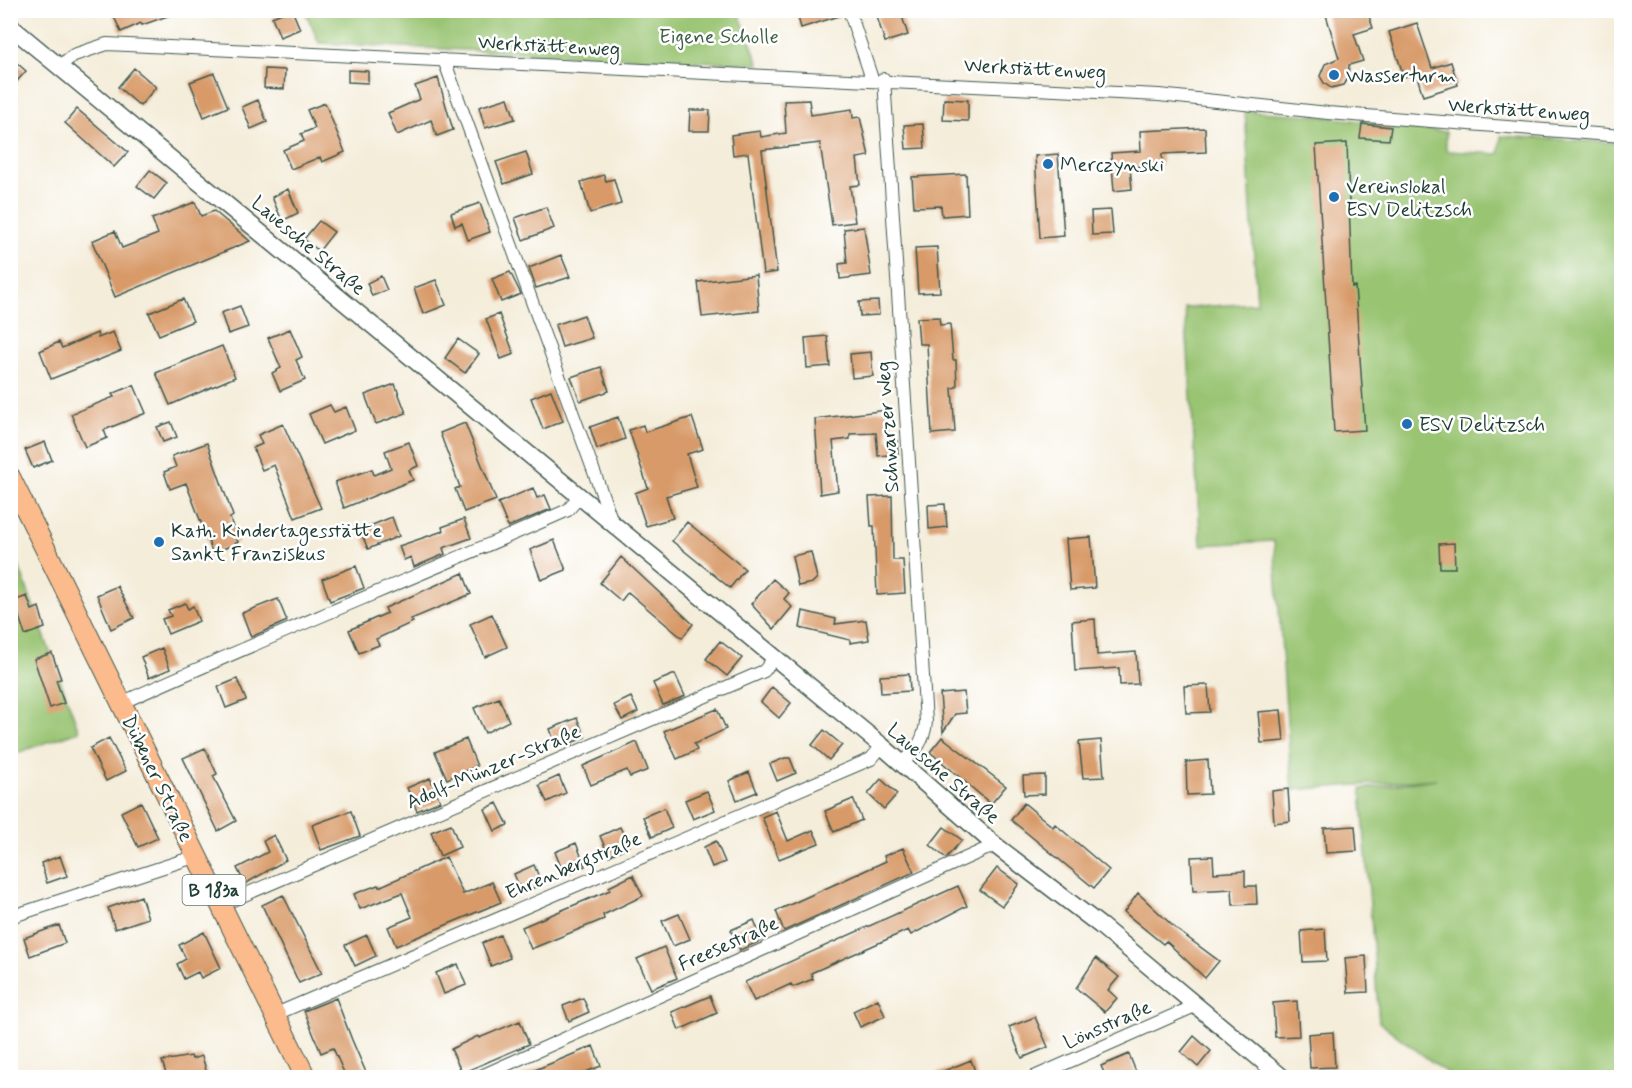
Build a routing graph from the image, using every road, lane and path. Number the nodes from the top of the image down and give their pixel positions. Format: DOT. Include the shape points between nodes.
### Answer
graph roads {
  1 [pos="849,10"];
  2 [pos="10,26"];
  3 [pos="444,60"];
  4 [pos="59,66"];
  5 [pos="878,79"];
  6 [pos="1622,136"];
  7 [pos="10,477"];
  8 [pos="580,496"];
  9 [pos="613,524"];
  10 [pos="775,657"];
  11 [pos="121,703"];
  12 [pos="882,746"];
  13 [pos="902,763"];
  14 [pos="995,845"];
  15 [pos="196,855"];
  16 [pos="221,905"];
  17 [pos="10,917"];
  18 [pos="1197,1005"];
  19 [pos="276,1014"];
  20 [pos="306,1077"];
  21 [pos="477,1077"];
  22 [pos="1032,1077"];
  23 [pos="1283,1077"];
  1 -- 5 [label="street, Schwarzer Weg"];
  2 -- 4 [label="street, Lauesche Straße"];
  3 -- 4 [label="street, Werkstättenweg" via="107,44 74,55"];
  3 -- 5 [label="street, Werkstättenweg"];
  3 -- 9 [label="street"];
  4 -- 8 [label="street, Lauesche Straße"];
  5 -- 6 [label="street, Werkstättenweg" via="1160,94 1340,114"];
  5 -- 13 [label="street, Schwarzer Weg" via="926,722 920,744"];
  7 -- 11 [label="main road, Dübener Straße / B 183a"];
  8 -- 9 [label="street, Lauesche Straße"];
  8 -- 11 [label="street" via="567,510"];
  9 -- 10 [label="street, Lauesche Straße"];
  10 -- 12 [label="street, Lauesche Straße"];
  10 -- 16 [label="street, Adolf-Münzer-Straße" via="764,671"];
  11 -- 15 [label="main road, Dübener Straße / B 183a"];
  12 -- 13 [label="street, Lauesche Straße"];
  12 -- 19 [label="street, Ehrenbergstraße" via="871,759"];
  13 -- 14 [label="street, Lauesche Straße"];
  14 -- 18 [label="street, Lauesche Straße"];
  14 -- 21 [label="street, Freesestraße"];
  15 -- 16 [label="main road, Dübener Straße / B 183a"];
  15 -- 17 [label="street"];
  16 -- 19 [label="main road, Dübener Straße / B 183a"];
  18 -- 22 [label="street, Lönsstraße"];
  18 -- 23 [label="street, Lauesche Straße"];
  19 -- 20 [label="main road, Dübener Straße / B 183a"];
}
